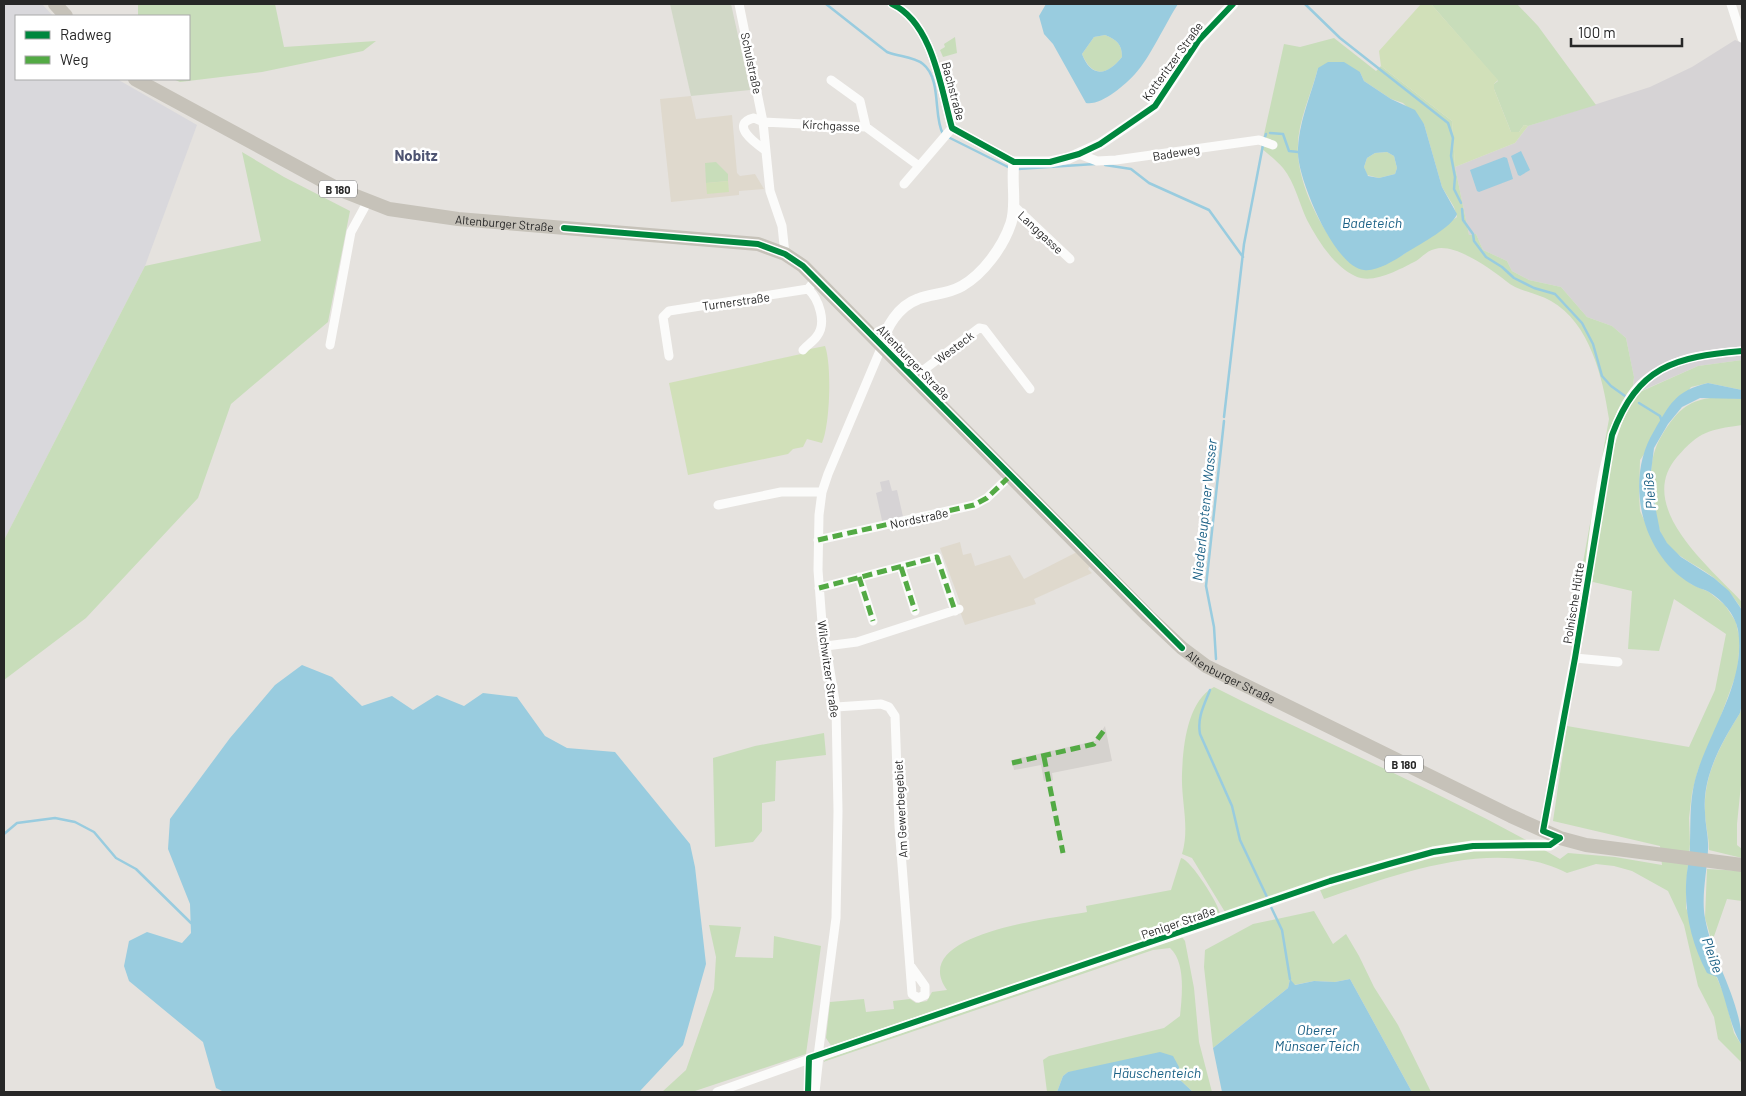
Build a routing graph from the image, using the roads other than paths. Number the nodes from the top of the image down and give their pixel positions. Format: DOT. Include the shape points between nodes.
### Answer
graph roads {
  1 [pos="56,4"];
  2 [pos="739,4"];
  3 [pos="892,4"];
  4 [pos="1233,4"];
  5 [pos="1732,4"];
  6 [pos="65,15"];
  7 [pos="1742,38"];
  8 [pos="137,80"];
  9 [pos="831,80"];
  10 [pos="763,122"];
  11 [pos="866,127"];
  12 [pos="947,133"];
  13 [pos="1274,145"];
  14 [pos="765,150"];
  15 [pos="1079,154"];
  16 [pos="919,166"];
  17 [pos="1013,166"];
  18 [pos="904,184"];
  19 [pos="368,201"];
  20 [pos="1013,205"];
  21 [pos="785,254"];
  22 [pos="1070,259"];
  23 [pos="812,284"];
  24 [pos="330,345"];
  25 [pos="882,346"];
  26 [pos="803,350"];
  27 [pos="1742,351"];
  28 [pos="669,356"];
  29 [pos="913,378"];
  30 [pos="1030,389"];
  31 [pos="1010,476"];
  32 [pos="822,492"];
  33 [pos="718,505"];
  34 [pos="818,540"];
  35 [pos="901,567"];
  36 [pos="859,577"];
  37 [pos="819,588"];
  38 [pos="915,611"];
  39 [pos="873,621"];
  40 [pos="826,646"];
  41 [pos="1575,658"];
  42 [pos="1618,662"];
  43 [pos="836,707"];
  44 [pos="1543,830"];
  45 [pos="1560,838"];
  46 [pos="1737,865"];
  47 [pos="910,965"];
  48 [pos="818,1056"];
  49 [pos="717,1092"];
  50 [pos="814,1092"];
  1 -- 6 [label="main road"];
  2 -- 10 [label="street, Schulstraße"];
  3 -- 12 [label="street, Bachstraße" via="905,12 928,43 936,66"];
  4 -- 15 [label="street, Kotteritzer Straße" via="1198,41 1154,106 1100,144"];
  5 -- 7 [label="street"];
  8 -- 19 [label="main road, Altenburger Straße / B 180" via="338,189"];
  9 -- 11 [label="street, Kirchgasse" via="860,101"];
  10 -- 11 [label="street, Kirchgasse"];
  10 -- 14 [label="street, Schulstraße"];
  10 -- 14 [label="street" via="754,118 744,123 743,130"];
  11 -- 16 [label="street"];
  12 -- 16 [label="street"];
  12 -- 17 [label="street, Bachstraße"];
  13 -- 15 [label="street, Badeweg" via="1259,140 1097,161"];
  14 -- 21 [label="street, Schulstraße" via="770,190 782,226"];
  15 -- 17 [label="street, Kotteritzer Straße" via="1050,162"];
  16 -- 18 [label="street"];
  17 -- 20 [label="street, Langgasse"];
  19 -- 21 [label="main road, Altenburger Straße / B 180" via="401,212 758,244"];
  19 -- 24 [label="street" via="351,232"];
  20 -- 22 [label="street, Langgasse"];
  20 -- 25 [label="street, Langgasse" via="1011,222 1001,244 983,268 963,285 945,294 918,299 902,309 888,326"];
  21 -- 23 [label="main road, Altenburger Straße / B 180" via="803,266"];
  23 -- 25 [label="main road, Altenburger Straße / B 180"];
  23 -- 26 [label="street" via="822,326"];
  23 -- 28 [label="street, Turnerstraße" via="665,314"];
  25 -- 29 [label="main road, Altenburger Straße / B 180"];
  25 -- 32 [label="street, Wilchwitzer Straße"];
  27 -- 41 [label="street, Polnische Hütte" via="1696,355 1674,362 1640,385 1620,412 1612,435"];
  29 -- 30 [label="street, Westeck" via="979,328 984,329"];
  29 -- 31 [label="main road, Altenburger Straße / B 180"];
  31 -- 34 [label="street, Nordstraße" via="987,498 974,505"];
  31 -- 44 [label="main road, Altenburger Straße / B 180" via="1148,616 1206,666"];
  32 -- 33 [label="street" via="780,492"];
  32 -- 34 [label="street, Wilchwitzer Straße"];
  34 -- 37 [label="street, Wilchwitzer Straße"];
  35 -- 36 [label="street"];
  35 -- 38 [label="street"];
  35 -- 40 [label="street" via="937,558 957,610 857,642"];
  36 -- 37 [label="street"];
  36 -- 39 [label="street"];
  37 -- 40 [label="street, Wilchwitzer Straße"];
  40 -- 43 [label="street, Wilchwitzer Straße"];
  41 -- 42 [label="street, Polnische Hütte"];
  41 -- 44 [label="street, Polnische Hütte"];
  43 -- 47 [label="street, Am Gewerbegebiet" via="881,704 895,716 899,826"];
  43 -- 48 [label="street, Wilchwitzer Straße" via="836,918"];
  44 -- 45 [label="main road, Altenburger Straße / B 180"];
  45 -- 46 [label="main road, Altenburger Straße / B 180" via="1596,847"];
  45 -- 48 [label="street, Peniger Straße" via="1550,844 1473,846 1433,852 1330,881"];
  48 -- 49 [label="street, Peniger Straße"];
  48 -- 50 [label="street"];
}
